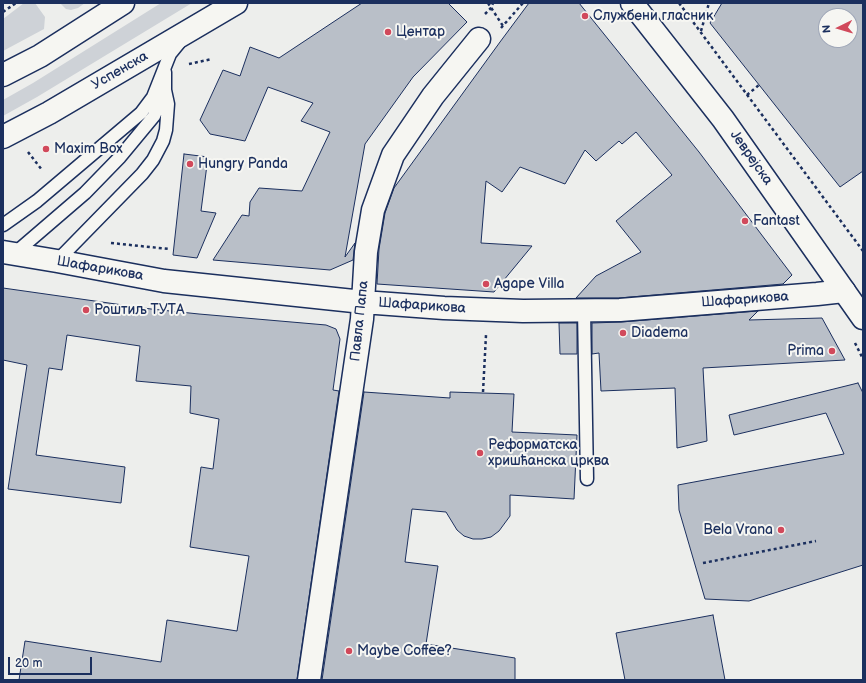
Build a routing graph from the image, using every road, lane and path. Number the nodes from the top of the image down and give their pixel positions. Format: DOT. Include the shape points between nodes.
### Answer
graph roads {
  1 [pos="16,3"];
  2 [pos="123,3"];
  3 [pos="236,3"];
  4 [pos="488,3"];
  5 [pos="493,3"];
  6 [pos="523,3"];
  7 [pos="632,3"];
  8 [pos="679,3"];
  9 [pos="708,3"];
  10 [pos="491,8"];
  11 [pos="3,12"];
  12 [pos="503,26"];
  13 [pos="187,32"];
  14 [pos="700,32"];
  15 [pos="488,35"];
  16 [pos="212,59"];
  17 [pos="185,65"];
  18 [pos="165,70"];
  19 [pos="3,75"];
  20 [pos="759,85"];
  21 [pos="165,90"];
  22 [pos="748,95"];
  23 [pos="3,137"];
  24 [pos="27,150"];
  25 [pos="44,173"];
  26 [pos="3,226"];
  27 [pos="106,242"];
  28 [pos="169,249"];
  29 [pos="863,251"];
  30 [pos="8,253"];
  31 [pos="56,261"];
  32 [pos="844,291"];
  33 [pos="363,302"];
  34 [pos="584,310"];
  35 [pos="863,318"];
  36 [pos="486,333"];
  37 [pos="483,392"];
  38 [pos="587,479"];
  39 [pos="816,541"];
  40 [pos="703,563"];
  41 [pos="309,680"];
  1 -- 11 [label="path"];
  2 -- 19 [label="street" via="40,56"];
  3 -- 13 [label="street, Успенска"];
  4 -- 10 [label="path"];
  5 -- 10 [label="path"];
  6 -- 12 [label="path"];
  7 -- 32 [label="street, Јеврејска" via="723,118"];
  8 -- 14 [label="path"];
  9 -- 14 [label="path"];
  10 -- 12 [label="path"];
  12 -- 15 [label="path"];
  13 -- 18 [label="lane" via="170,54"];
  13 -- 23 [label="street, Успенска"];
  14 -- 22 [label="path"];
  15 -- 33 [label="street, Павла Папа" via="433,96 393,155 373,210 366,252"];
  16 -- 17 [label="path"];
  18 -- 21 [label="lane"];
  18 -- 26 [label="lane" via="153,97 141,112 43,196"];
  20 -- 22 [label="path"];
  21 -- 30 [label="lane" via="154,116 120,157 84,193"];
  21 -- 31 [label="lane" via="168,104 166,130 153,160"];
  22 -- 29 [label="path"];
  24 -- 25 [label="path"];
  27 -- 28 [label="path"];
  30 -- 31 [label="street, Шафарикова"];
  31 -- 33 [label="street, Шафарикова" via="164,280"];
  32 -- 34 [label="street, Шафарикова" via="620,310"];
  32 -- 35 [label="street, Јеврејска"];
  33 -- 34 [label="street, Шафарикова" via="523,311"];
  33 -- 41 [label="street, Павла Папа"];
  34 -- 38 [label="lane"];
  36 -- 37 [label="path"];
  39 -- 40 [label="path"];
}
